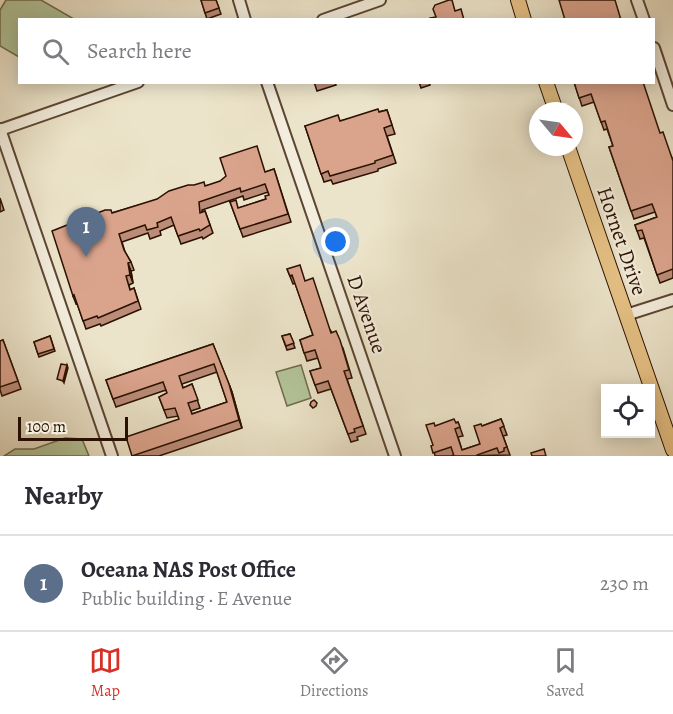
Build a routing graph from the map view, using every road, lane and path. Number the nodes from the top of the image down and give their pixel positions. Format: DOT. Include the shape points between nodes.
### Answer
graph roads {
  1 [pos="239,0"];
  2 [pos="380,0"];
  3 [pos="518,0"];
  4 [pos="637,0"];
  5 [pos="244,18"];
  6 [pos="329,18"];
  7 [pos="523,18"];
  8 [pos="643,18"];
  9 [pos="655,51"];
  10 [pos="132,84"];
  11 [pos="268,84"];
  12 [pos="547,84"];
  13 [pos="553,102"];
  14 [pos="673,105"];
  15 [pos="0,130"];
  16 [pos="571,156"];
  17 [pos="673,300"];
  18 [pos="626,315"];
  19 [pos="673,450"];
  20 [pos="112,456"];
  21 [pos="395,456"];
  1 -- 5 [label="street"];
  2 -- 6 [label="street"];
  3 -- 7 [label="main road"];
  4 -- 8 [label="street"];
  9 -- 14 [label="street"];
  10 -- 15 [label="street"];
  11 -- 21 [label="street, D Avenue"];
  12 -- 13 [label="main road"];
  15 -- 20 [label="street"];
  16 -- 18 [label="main road, Hornet Drive"];
  17 -- 18 [label="street"];
  18 -- 19 [label="main road, Hornet Drive"];
}
